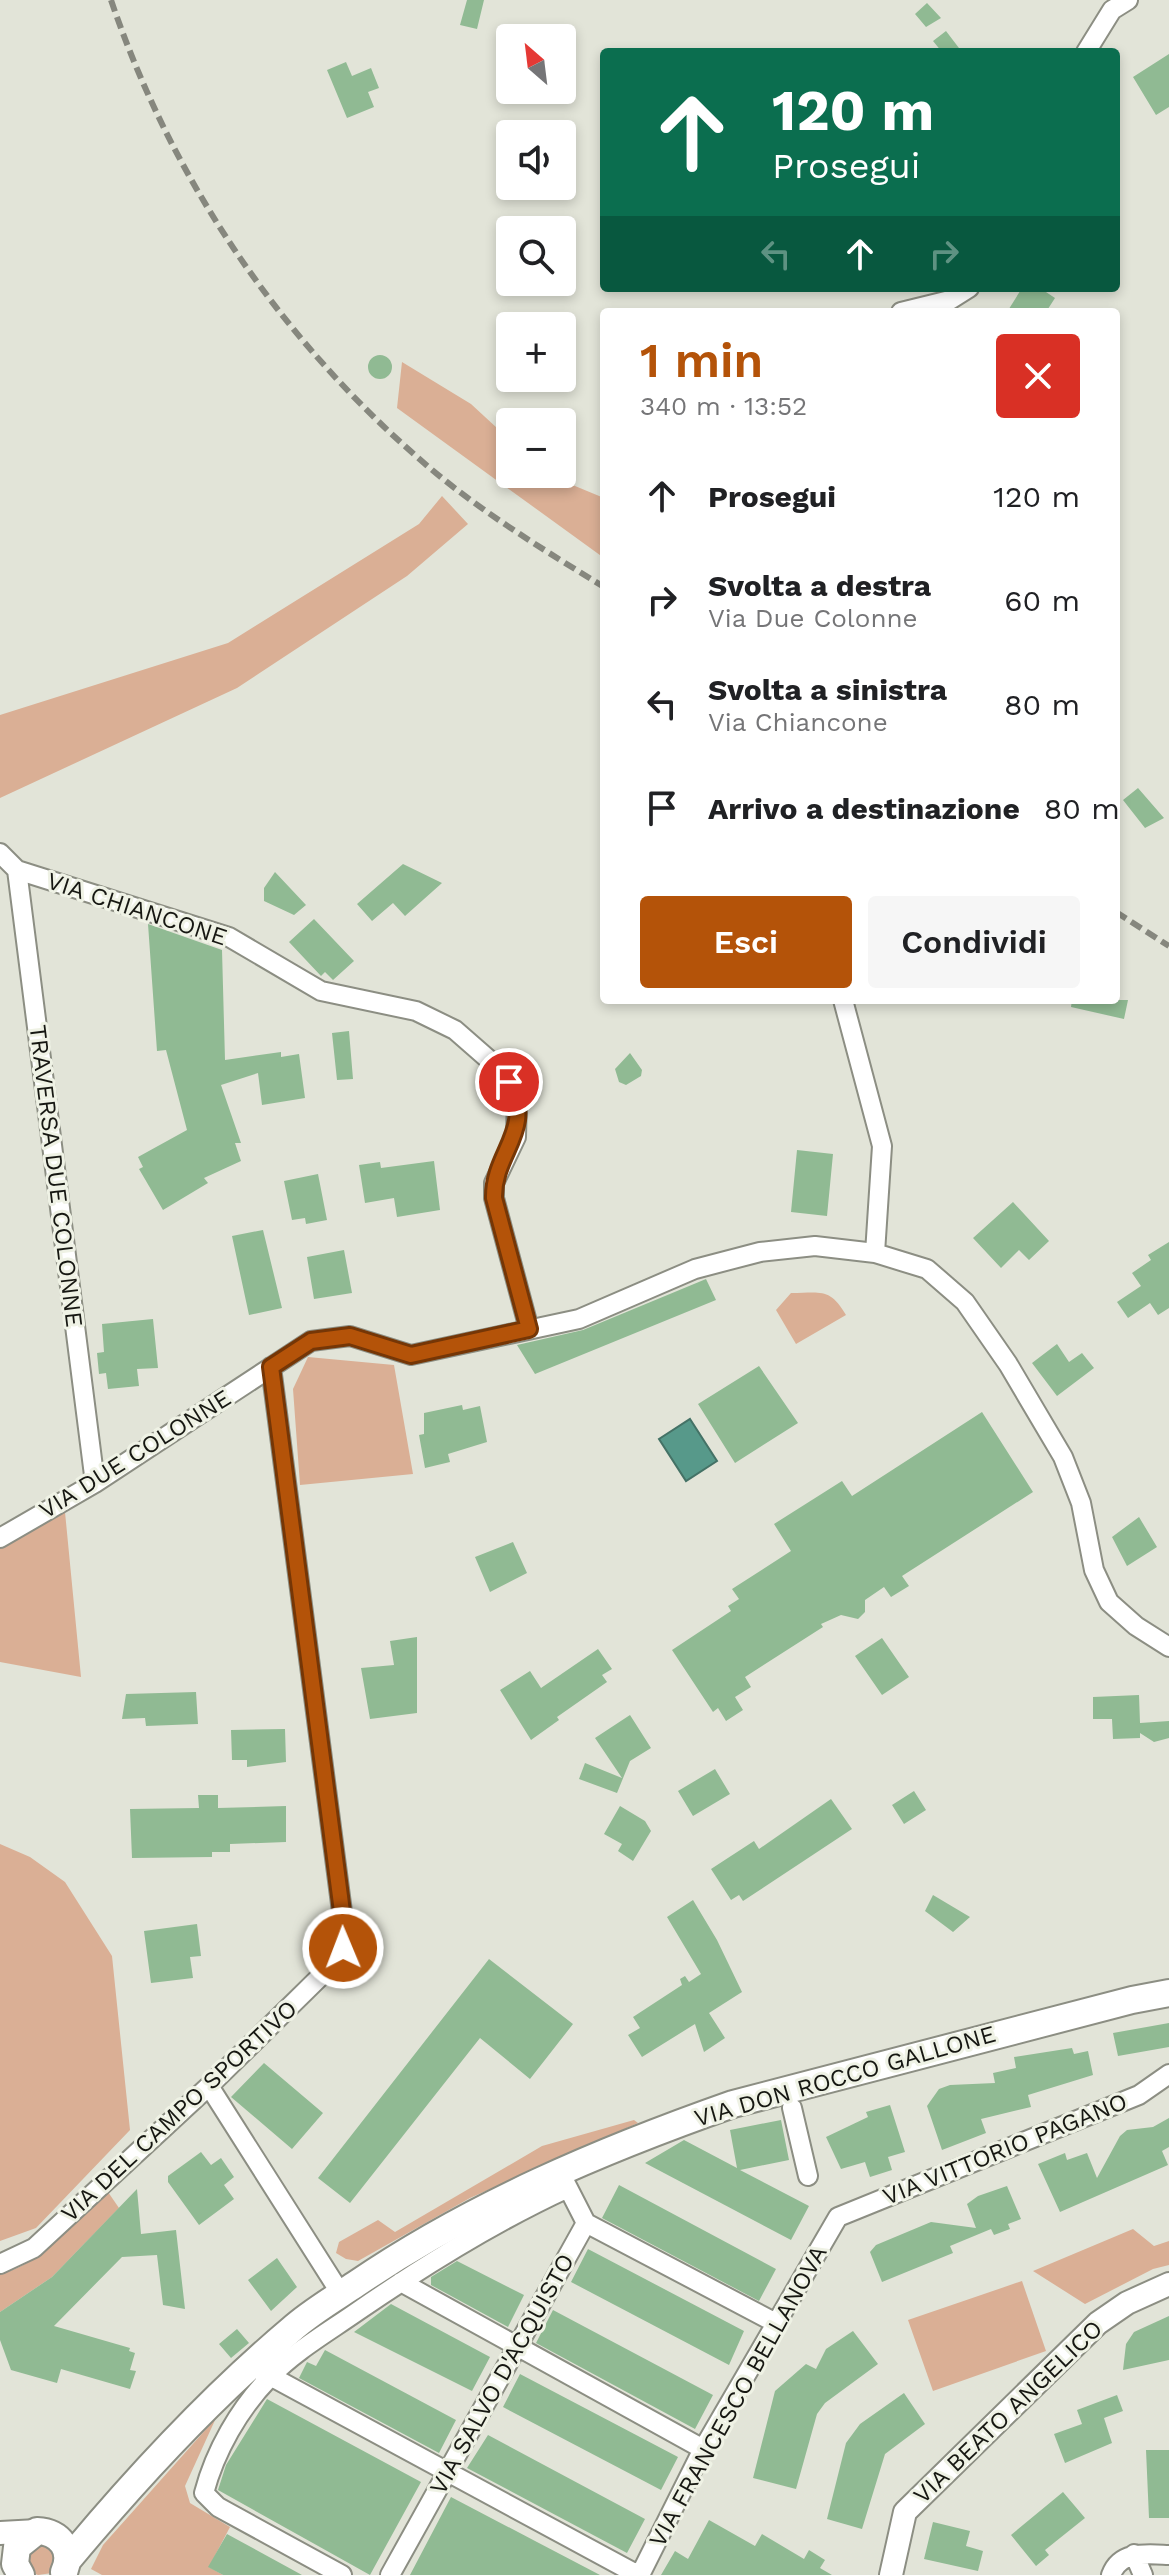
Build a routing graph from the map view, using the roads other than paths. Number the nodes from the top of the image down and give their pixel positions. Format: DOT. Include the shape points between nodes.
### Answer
graph roads {
  1 [pos="1128,0"];
  2 [pos="1088,48"];
  3 [pos="963,292"];
  4 [pos="917,308"];
  5 [pos="0,853"];
  6 [pos="17,870"];
  7 [pos="844,1004"];
  8 [pos="875,1253"];
  9 [pos="529,1329"];
  10 [pos="271,1367"];
  11 [pos="95,1483"];
  12 [pos="0,1538"];
  13 [pos="1169,1647"];
  14 [pos="1169,1993"];
  15 [pos="1169,2074"];
  16 [pos="209,2086"];
  17 [pos="792,2108"];
  18 [pos="808,2176"];
  19 [pos="565,2180"];
  20 [pos="838,2217"];
  21 [pos="586,2223"];
  22 [pos="0,2264"];
  23 [pos="401,2282"];
  24 [pos="1169,2284"];
  25 [pos="341,2294"];
  26 [pos="774,2322"];
  27 [pos="517,2347"];
  28 [pos="261,2371"];
  29 [pos="703,2449"];
  30 [pos="446,2474"];
  31 [pos="115,2504"];
  32 [pos="41,2532"];
  33 [pos="0,2533"];
  34 [pos="1130,2555"];
  35 [pos="1169,2555"];
  36 [pos="65,2567"];
  37 [pos="15,2568"];
  38 [pos="342,2575"];
  39 [pos="390,2575"];
  40 [pos="639,2575"];
  41 [pos="891,2575"];
  42 [pos="1111,2575"];
  43 [pos="1143,2575"];
  1 -- 2 [label="street" via="1112,10"];
  3 -- 4 [label="street"];
  5 -- 6 [label="street, VIA CHIANCONE"];
  6 -- 9 [label="street, VIA CHIANCONE" via="229,937 321,991 434,1017 495,1065 517,1096 519,1115 516,1137 494,1183 494,1198"];
  6 -- 11 [label="street, TRAVERSA DUE COLONNE"];
  7 -- 8 [label="street" via="882,1146"];
  8 -- 9 [label="street, VIA DUE COLONNE" via="815,1246 760,1252 695,1269 579,1319"];
  8 -- 13 [label="street, VIA DUE COLONNE" via="927,1269 965,1302 1063,1457 1081,1503 1094,1570 1109,1602"];
  9 -- 10 [label="street, VIA DUE COLONNE" via="411,1355 350,1336 311,1341"];
  10 -- 11 [label="street, VIA DUE COLONNE"];
  10 -- 16 [label="street, VIA DEL CAMPO SPORTIVO" via="343,1948"];
  11 -- 12 [label="street, VIA DUE COLONNE"];
  14 -- 19 [label="main road, VIA DON ROCCO GALLONE" via="733,2104"];
  15 -- 20 [label="street, VIA VITTORIO PAGANO" via="1139,2095"];
  16 -- 22 [label="street, VIA DEL CAMPO SPORTIVO" via="34,2248"];
  16 -- 25 [label="street"];
  17 -- 18 [label="street"];
  19 -- 21 [label="street"];
  19 -- 23 [label="street"];
  19 -- 25 [label="main road, VIA DON ROCCO GALLONE" via="474,2212"];
  20 -- 26 [label="street, VIA FRANCESCO BELLANOVA"];
  21 -- 26 [label="street"];
  21 -- 27 [label="street, VIA SALVO D'ACQUISTO"];
  23 -- 27 [label="street"];
  23 -- 28 [label="street"];
  24 -- 41 [label="street, VIA BEATO ANGELICO" via="1098,2323 905,2512"];
  25 -- 28 [label="main road, VIA DON ROCCO GALLONE" via="293,2327"];
  26 -- 29 [label="street, VIA FRANCESCO BELLANOVA"];
  27 -- 29 [label="street"];
  27 -- 30 [label="street, VIA SALVO D'ACQUISTO"];
  28 -- 30 [label="street"];
  28 -- 31 [label="main road, VIA DON ROCCO GALLONE" via="172,2439"];
  28 -- 38 [label="street" via="250,2400 212,2462 204,2493 218,2507"];
  29 -- 40 [label="street, VIA FRANCESCO BELLANOVA"];
  30 -- 39 [label="street, VIA SALVO D'ACQUISTO"];
  30 -- 40 [label="street"];
  31 -- 32 [label="main road"];
  31 -- 36 [label="main road, VIA DON ROCCO GALLONE"];
  32 -- 33 [label="street"];
  32 -- 36 [label="main road" via="65,2545"];
  32 -- 37 [label="main road" via="17,2547"];
  34 -- 35 [label="street"];
  34 -- 42 [label="street"];
  34 -- 43 [label="street"];
}
